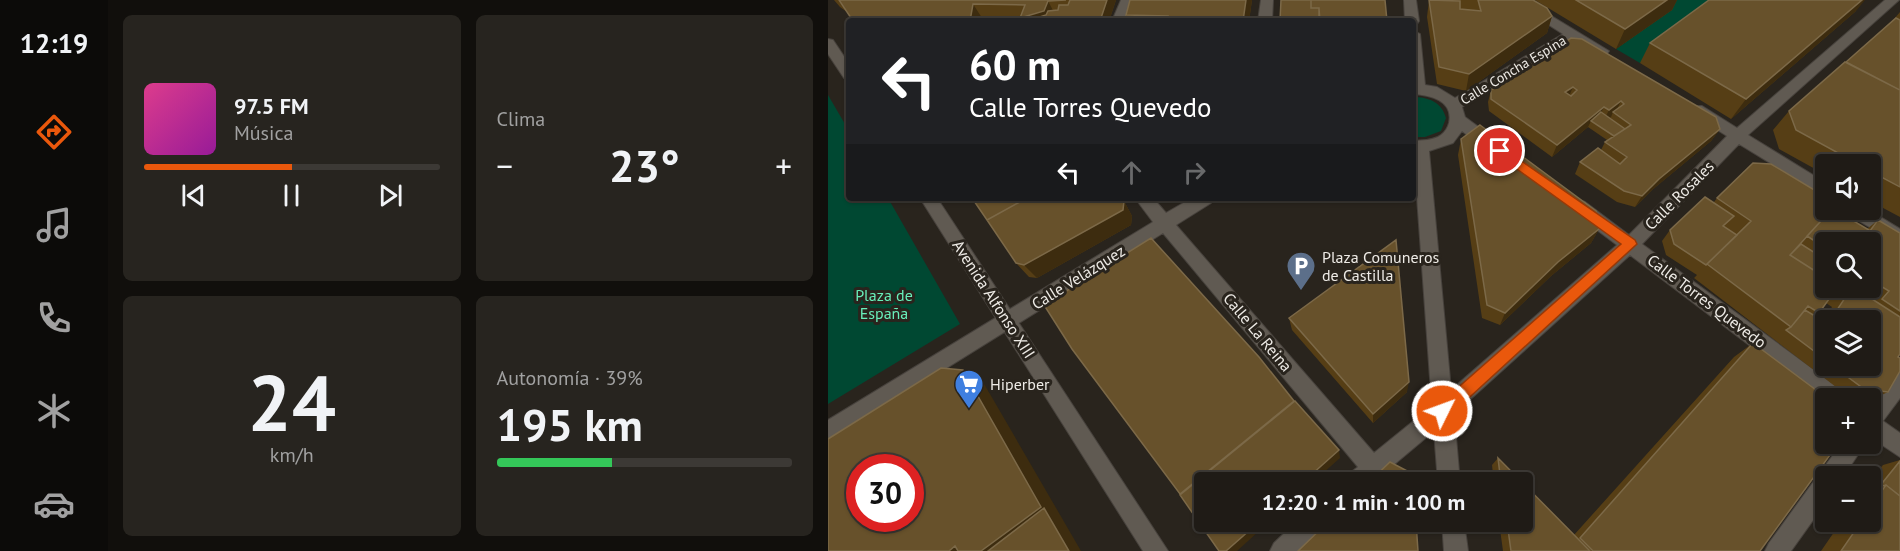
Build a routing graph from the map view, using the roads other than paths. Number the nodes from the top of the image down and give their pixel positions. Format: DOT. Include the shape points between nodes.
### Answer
graph roads {
  1 [pos="1127,0"];
  2 [pos="1267,0"];
  3 [pos="1410,0"];
  4 [pos="1516,0"];
  5 [pos="1893,0"];
  6 [pos="1120,18"];
  7 [pos="1264,18"];
  8 [pos="1412,18"];
  9 [pos="1572,34"];
  10 [pos="828,43"];
  11 [pos="1618,60"];
  12 [pos="846,70"];
  13 [pos="1416,89"];
  14 [pos="1688,104"];
  15 [pos="1456,113"];
  16 [pos="1737,136"];
  17 [pos="1417,147"];
  18 [pos="1500,151"];
  19 [pos="1815,184"];
  20 [pos="1566,197"];
  21 [pos="930,201"];
  22 [pos="1146,201"];
  23 [pos="1200,201"];
  24 [pos="1871,220"];
  25 [pos="1164,223"];
  26 [pos="1900,238"];
  27 [pos="1631,244"];
  28 [pos="1008,321"];
  29 [pos="1900,382"];
  30 [pos="1823,388"];
  31 [pos="1881,408"];
  32 [pos="1442,411"];
  33 [pos="1881,431"];
  34 [pos="828,432"];
  35 [pos="1900,446"];
  36 [pos="1372,467"];
  37 [pos="1367,472"];
  38 [pos="1448,472"];
  39 [pos="1815,498"];
  40 [pos="1302,532"];
  41 [pos="1454,532"];
  42 [pos="1156,551"];
  43 [pos="1282,551"];
  44 [pos="1456,551"];
  45 [pos="1777,551"];
  1 -- 6 [label="street"];
  2 -- 7 [label="street"];
  3 -- 8 [label="street"];
  4 -- 9 [label="street"];
  5 -- 16 [label="street, Calle Rosales"];
  9 -- 11 [label="street"];
  9 -- 15 [label="street, Calle Concha Espina"];
  10 -- 12 [label="street"];
  13 -- 15 [label="street" via="1443,95"];
  14 -- 16 [label="street"];
  15 -- 17 [label="street, Calle Concha Espina" via="1453,134 1448,140 1431,147"];
  15 -- 18 [label="street"];
  16 -- 19 [label="street"];
  16 -- 27 [label="street, Calle Rosales"];
  17 -- 32 [label="street"];
  20 -- 27 [label="street, Calle Torres Quevedo"];
  21 -- 28 [label="street, Avenida Alfonso XIII"];
  22 -- 25 [label="street, Calle La Reina"];
  23 -- 25 [label="street, Calle Velázquez"];
  24 -- 26 [label="street"];
  25 -- 28 [label="street, Calle Velázquez"];
  25 -- 36 [label="street, Calle La Reina"];
  27 -- 30 [label="street, Calle Torres Quevedo"];
  27 -- 32 [label="street, Calle Rosales"];
  28 -- 34 [label="street, Calle Velázquez"];
  28 -- 42 [label="street, Avenida Alfonso XIII"];
  29 -- 31 [label="street"];
  32 -- 36 [label="street, Calle Rosales"];
  32 -- 38 [label="street"];
  33 -- 35 [label="street"];
  36 -- 37 [label="street, Calle Rosales"];
  39 -- 45 [label="street"];
  40 -- 43 [label="street"];
  41 -- 44 [label="street"];
}
